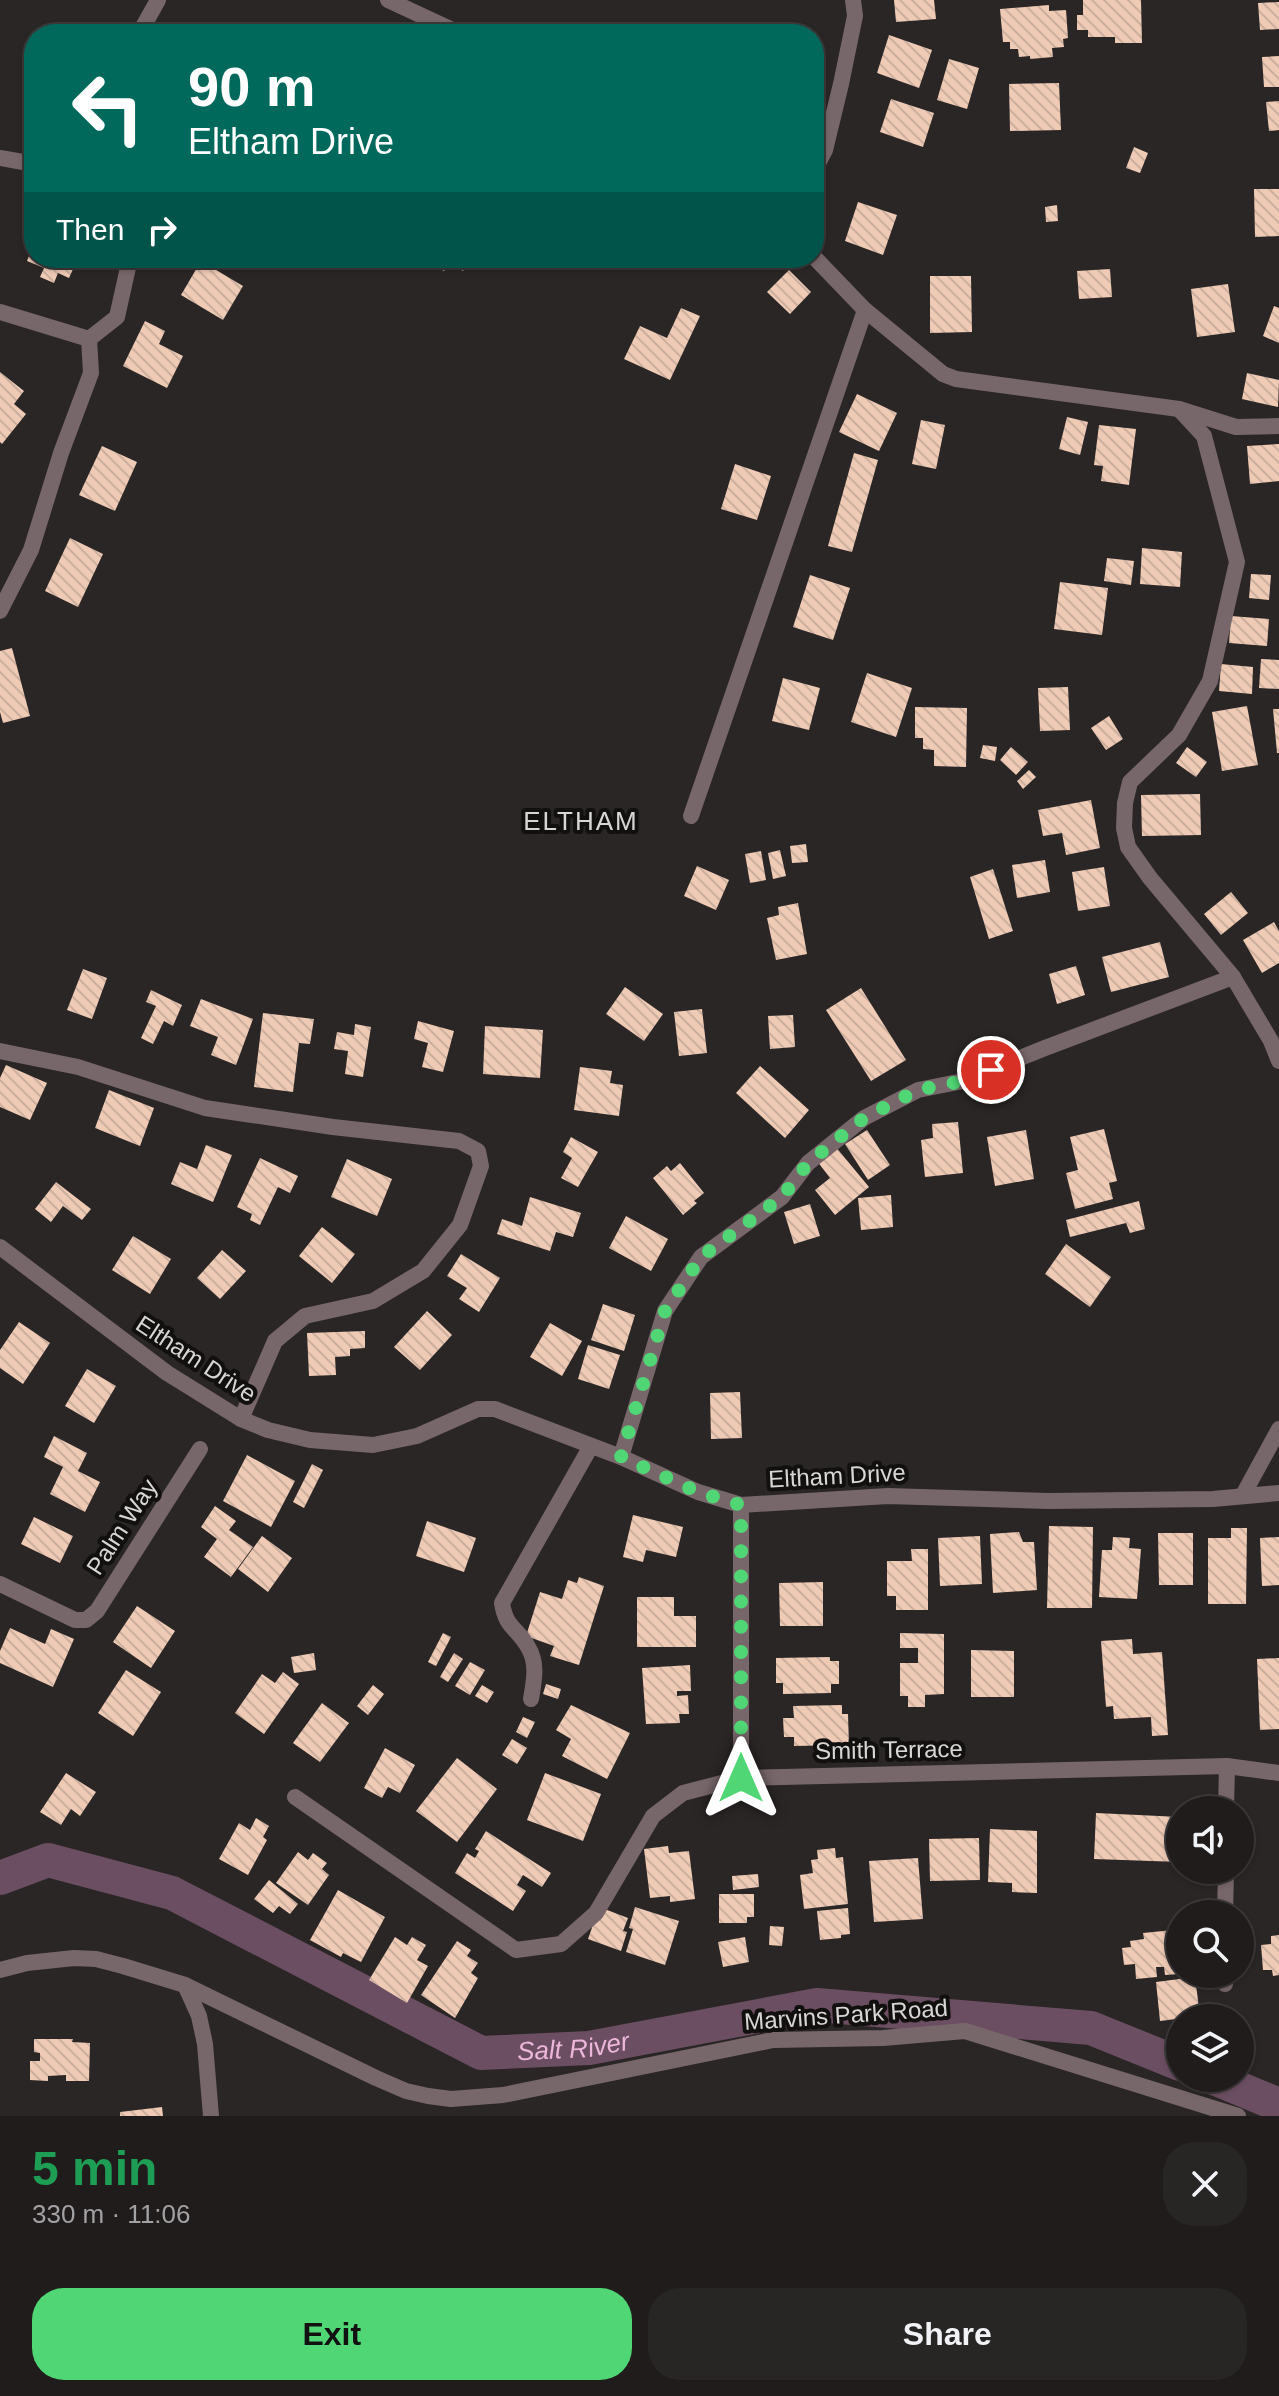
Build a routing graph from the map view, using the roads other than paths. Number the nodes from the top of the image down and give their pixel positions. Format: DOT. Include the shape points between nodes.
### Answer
graph roads {
  1 [pos="158,0"];
  2 [pos="388,0"];
  3 [pos="853,0"];
  4 [pos="145,24"];
  5 [pos="440,24"];
  6 [pos="824,152"];
  7 [pos="0,158"];
  8 [pos="24,162"];
  9 [pos="824,267"];
  10 [pos="128,268"];
  11 [pos="865,310"];
  12 [pos="0,312"];
  13 [pos="89,339"];
  14 [pos="1179,409"];
  15 [pos="1279,426"];
  16 [pos="0,611"];
  17 [pos="691,816"];
  18 [pos="1233,977"];
  19 [pos="0,1051"];
  20 [pos="1279,1061"];
  21 [pos="0,1247"];
  22 [pos="241,1419"];
  23 [pos="1279,1429"];
  24 [pos="591,1446"];
  25 [pos="200,1449"];
  26 [pos="621,1457"];
  27 [pos="1279,1493"];
  28 [pos="1243,1495"];
  29 [pos="741,1505"];
  30 [pos="0,1584"];
  31 [pos="531,1699"];
  32 [pos="1227,1766"];
  33 [pos="1279,1773"];
  34 [pos="741,1778"];
  35 [pos="1226,1796"];
  36 [pos="295,1797"];
  37 [pos="0,1970"];
  38 [pos="185,1985"];
  39 [pos="211,2116"];
  40 [pos="1238,2116"];
  1 -- 4 [label="street"];
  2 -- 5 [label="street"];
  3 -- 6 [label="street" via="855,16"];
  7 -- 8 [label="street"];
  9 -- 11 [label="street"];
  10 -- 13 [label="street" via="117,317"];
  11 -- 14 [label="street" via="956,379"];
  11 -- 17 [label="street"];
  12 -- 13 [label="street"];
  13 -- 16 [label="street" via="91,373 31,550"];
  14 -- 15 [label="street" via="1236,427"];
  14 -- 18 [label="street" via="1204,436 1237,562 1210,681 1179,735 1130,782 1124,828 1128,847"];
  18 -- 20 [label="street"];
  18 -- 26 [label="street" via="963,1081 918,1090 864,1118 808,1163 782,1197 701,1257 665,1311"];
  19 -- 22 [label="street" via="78,1067 205,1108 459,1141 478,1151 481,1166 460,1225 423,1271 373,1301 305,1316 295,1324 275,1341"];
  21 -- 22 [label="street, Eltham Drive" via="167,1373"];
  22 -- 24 [label="street, Eltham Drive" via="310,1440 373,1445 417,1436 478,1409 495,1409"];
  23 -- 28 [label="street"];
  24 -- 26 [label="street, Eltham Drive"];
  24 -- 31 [label="street" via="502,1603 505,1620 529,1648 535,1671"];
  25 -- 30 [label="street, Palm Way" via="97,1611 86,1620 75,1620"];
  26 -- 29 [label="street, Eltham Drive"];
  27 -- 28 [label="street, Eltham Drive"];
  28 -- 29 [label="street, Eltham Drive" via="1049,1501 888,1496"];
  29 -- 34 [label="street"];
  32 -- 33 [label="street, Smith Terrace"];
  32 -- 34 [label="street, Smith Terrace"];
  32 -- 35 [label="street"];
  34 -- 36 [label="street, Smith Terrace" via="683,1793 653,1816 596,1913 561,1944 516,1950"];
  37 -- 38 [label="street, Marvins Park Road" via="96,1959"];
  38 -- 39 [label="street" via="205,2044"];
  38 -- 40 [label="street, Marvins Park Road" via="406,2091 451,2099 503,2095 773,2040 965,2031"];
}
